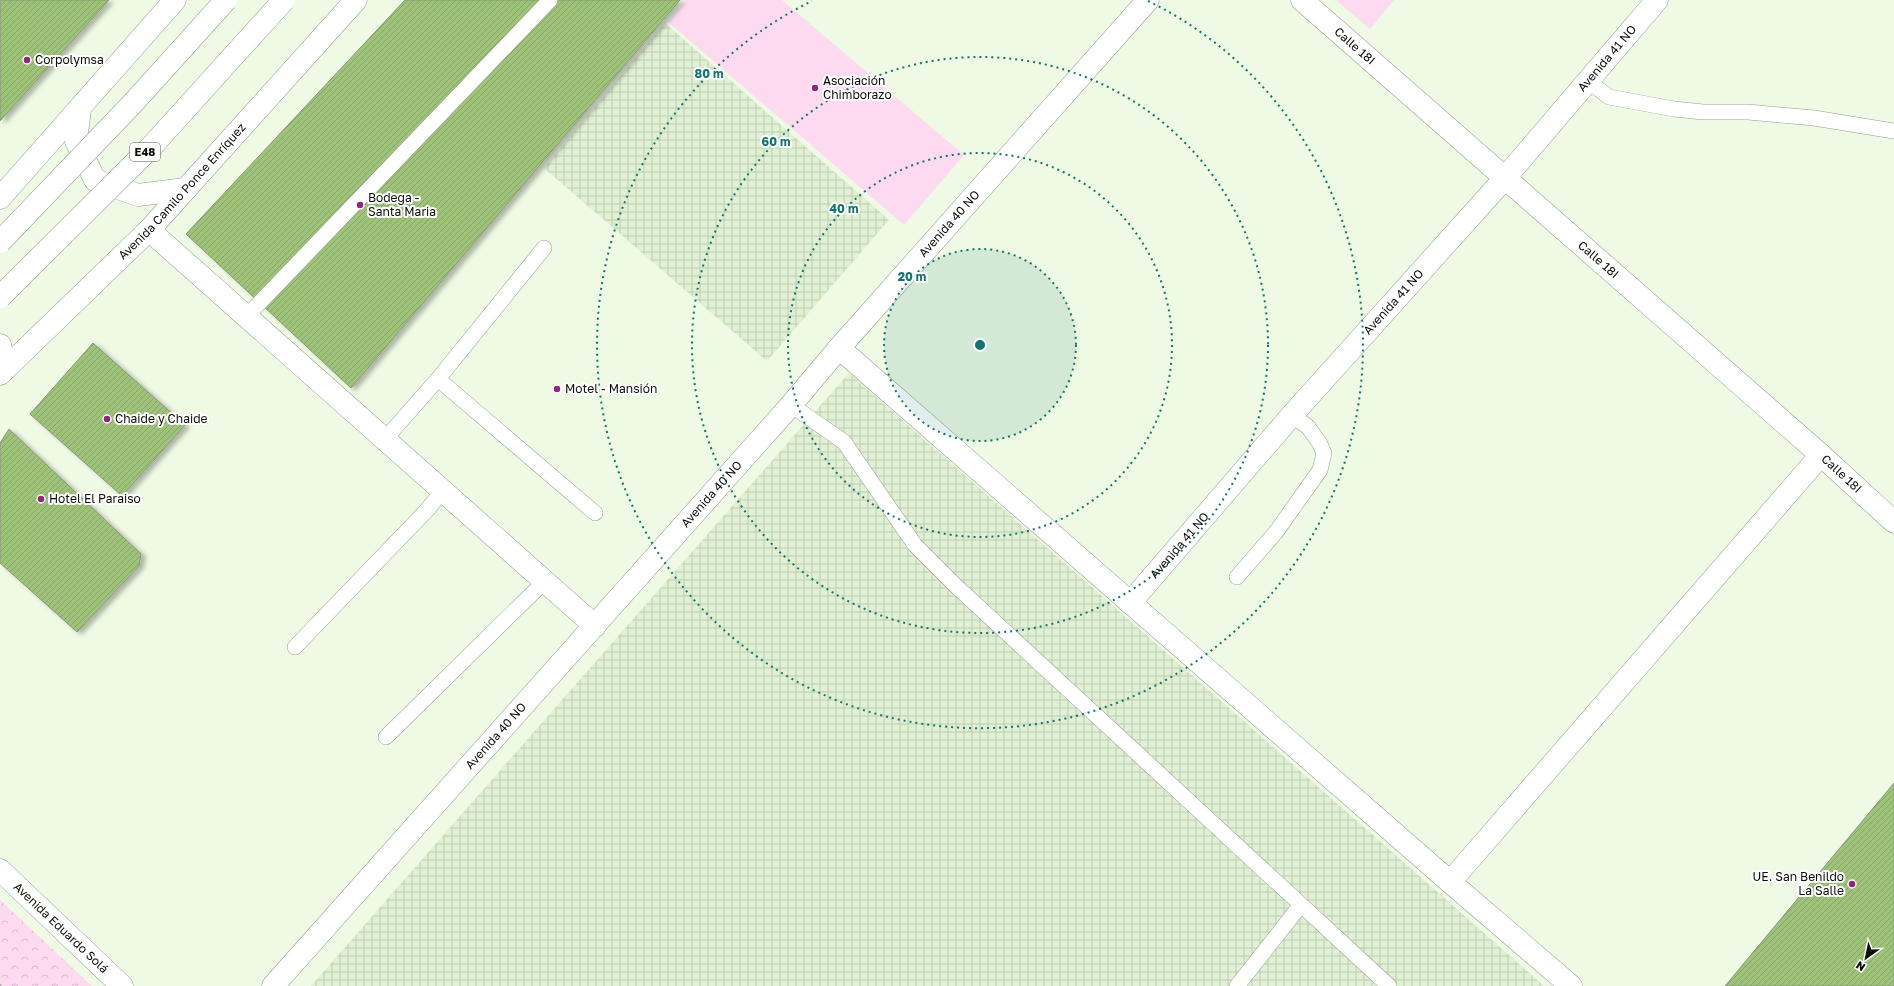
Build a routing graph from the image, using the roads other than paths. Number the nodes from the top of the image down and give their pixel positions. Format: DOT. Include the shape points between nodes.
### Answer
graph roads {
  1 [pos="175,0"];
  2 [pos="226,0"];
  3 [pos="284,0"];
  4 [pos="356,0"];
  5 [pos="550,0"];
  6 [pos="1148,0"];
  7 [pos="1302,0"];
  8 [pos="1657,0"];
  9 [pos="1588,81"];
  10 [pos="80,109"];
  11 [pos="1894,131"];
  12 [pos="1505,178"];
  13 [pos="186,189"];
  14 [pos="0,198"];
  15 [pos="149,230"];
  16 [pos="0,242"];
  17 [pos="544,248"];
  18 [pos="0,297"];
  19 [pos="247,316"];
  20 [pos="0,345"];
  21 [pos="839,348"];
  22 [pos="3,371"];
  23 [pos="438,379"];
  24 [pos="791,405"];
  25 [pos="1292,415"];
  26 [pos="386,438"];
  27 [pos="1821,455"];
  28 [pos="443,490"];
  29 [pos="595,513"];
  30 [pos="1894,522"];
  31 [pos="1237,577"];
  32 [pos="544,582"];
  33 [pos="1130,603"];
  34 [pos="595,626"];
  35 [pos="295,648"];
  36 [pos="386,737"];
  37 [pos="0,870"];
  38 [pos="1450,882"];
  39 [pos="1300,906"];
  40 [pos="122,986"];
  41 [pos="274,986"];
  42 [pos="1236,986"];
  43 [pos="1389,986"];
  44 [pos="1572,986"];
  1 -- 10 [label="street"];
  2 -- 16 [label="street, bridge" via="134,102"];
  3 -- 18 [label="street, E48, bridge" via="151,146"];
  4 -- 13 [label="street, Avenida Camilo Ponce Enríquez"];
  5 -- 19 [label="lane"];
  6 -- 21 [label="street, Avenida 40 NO"];
  7 -- 12 [label="street, Calle 18I"];
  8 -- 9 [label="street, Avenida 41 NO"];
  9 -- 11 [label="lane" via="1609,97 1674,109 1814,118"];
  9 -- 12 [label="street, Avenida 41 NO"];
  10 -- 13 [label="street" via="76,142 95,180 138,195"];
  10 -- 14 [label="street"];
  12 -- 25 [label="street, Avenida 41 NO"];
  12 -- 27 [label="street, Calle 18I"];
  13 -- 15 [label="street, Avenida Camilo Ponce Enríquez"];
  15 -- 19 [label="street"];
  15 -- 22 [label="street, Avenida Camilo Ponce Enríquez"];
  17 -- 23 [label="lane"];
  19 -- 26 [label="street"];
  20 -- 22 [label="street"];
  21 -- 24 [label="street, Avenida 40 NO"];
  21 -- 33 [label="street"];
  23 -- 26 [label="lane"];
  23 -- 29 [label="lane"];
  24 -- 34 [label="street, Avenida 40 NO"];
  24 -- 39 [label="lane" via="844,442 915,545 956,586"];
  25 -- 31 [label="lane" via="1308,427 1319,442 1324,453 1320,470 1276,532"];
  25 -- 33 [label="street, Avenida 41 NO"];
  26 -- 28 [label="street"];
  27 -- 30 [label="street, Calle 18I"];
  27 -- 38 [label="street"];
  28 -- 32 [label="street"];
  28 -- 35 [label="lane" via="428,509"];
  32 -- 34 [label="street"];
  32 -- 36 [label="lane"];
  33 -- 38 [label="street"];
  34 -- 41 [label="street, Avenida 40 NO"];
  37 -- 40 [label="street, Avenida Eduardo Solá"];
  38 -- 44 [label="street"];
  39 -- 42 [label="lane"];
  39 -- 43 [label="lane"];
}
